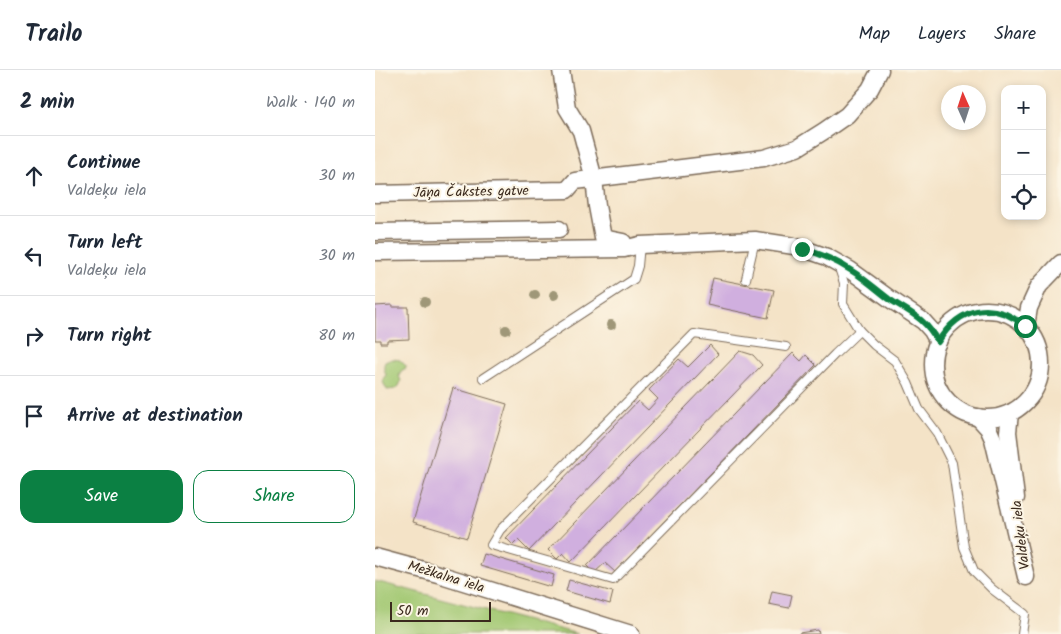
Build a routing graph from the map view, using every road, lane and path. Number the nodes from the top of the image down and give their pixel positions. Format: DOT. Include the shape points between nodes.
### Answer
graph roads {
  1 [pos="561,70"];
  2 [pos="880,70"];
  3 [pos="594,179"];
  4 [pos="375,194"];
  5 [pos="559,229"];
  6 [pos="375,232"];
  7 [pos="755,240"];
  8 [pos="640,245"];
  9 [pos="375,252"];
  10 [pos="837,263"];
  11 [pos="1061,263"];
  12 [pos="746,279"];
  13 [pos="1025,326"];
  14 [pos="859,330"];
  15 [pos="938,342"];
  16 [pos="786,347"];
  17 [pos="483,378"];
  18 [pos="1010,413"];
  19 [pos="978,417"];
  20 [pos="375,557"];
  21 [pos="631,634"];
  22 [pos="1023,634"];
  1 -- 3 [label="street" via="567,108 581,131"];
  2 -- 3 [label="street" via="870,89 847,115 797,148 764,158"];
  3 -- 4 [label="street, Jāņa Čakstes gatve" via="575,182 567,190"];
  3 -- 8 [label="street" via="603,238"];
  5 -- 6 [label="street"];
  7 -- 8 [label="street"];
  7 -- 10 [label="street" via="794,246"];
  7 -- 12 [label="lane"];
  8 -- 9 [label="street" via="624,249"];
  8 -- 17 [label="lane" via="634,279"];
  10 -- 14 [label="lane" via="844,283 843,304"];
  10 -- 15 [label="street" via="923,321"];
  11 -- 13 [label="street" via="1039,286"];
  13 -- 15 [label="street" via="1003,312 979,311 956,320"];
  13 -- 18 [label="street" via="1035,338 1040,352 1039,381 1032,394"];
  14 -- 16 [label="lane" via="613,580 491,545 500,530 694,334"];
  14 -- 22 [label="lane" via="895,361 919,409 937,432 951,463 963,547 974,571 1025,614"];
  15 -- 19 [label="street" via="933,369 936,383 953,406"];
  18 -- 19 [label="street" via="994,418"];
  18 -- 19 [label="street, Valdeķu iela" via="1008,432 1026,578 993,439"];
  20 -- 21 [label="street, Mežkalna iela"];
}
